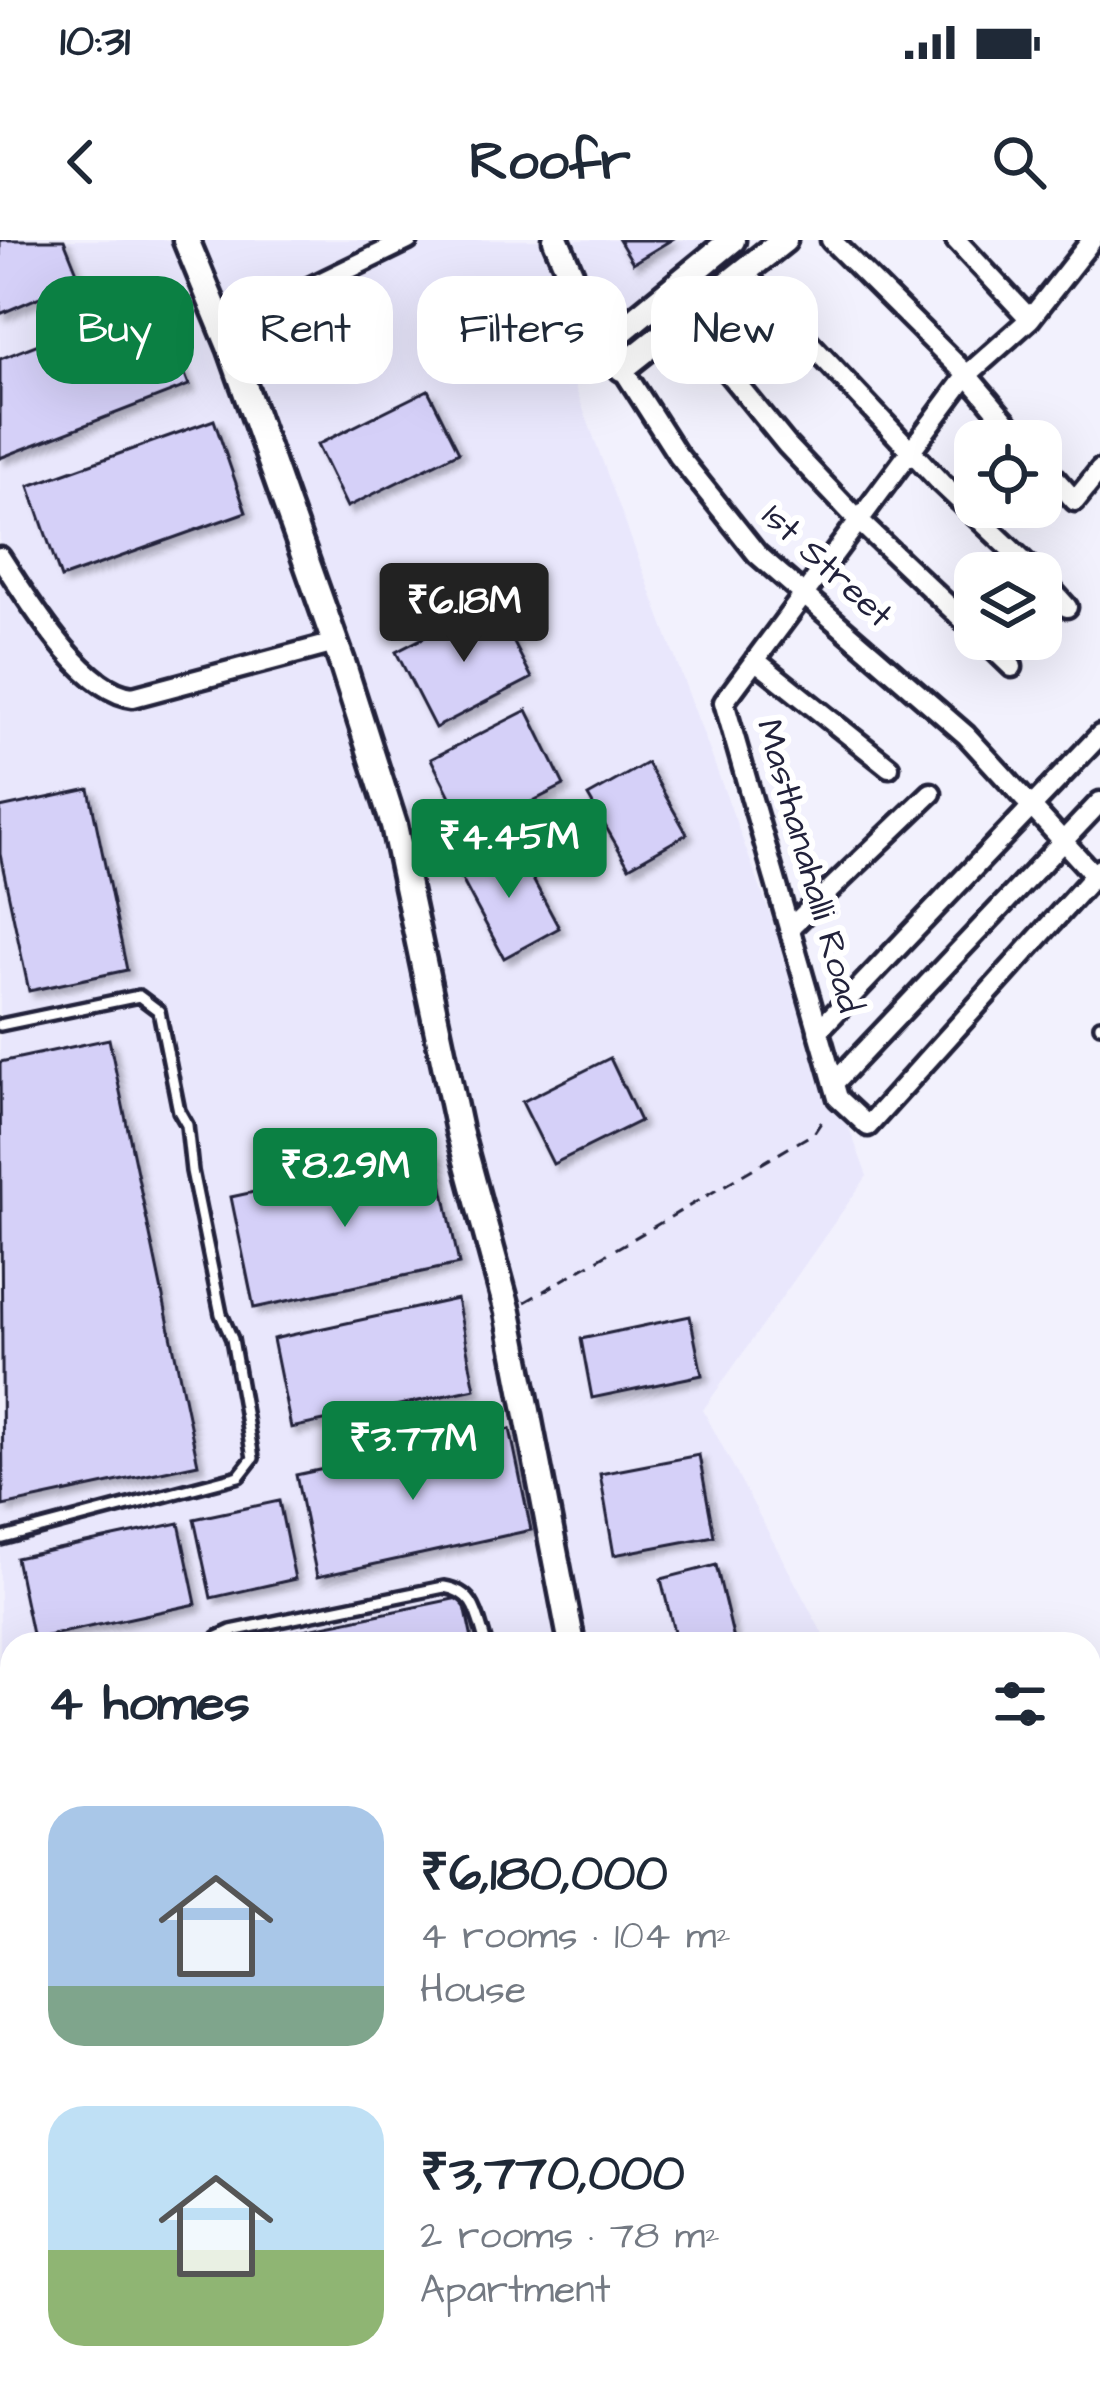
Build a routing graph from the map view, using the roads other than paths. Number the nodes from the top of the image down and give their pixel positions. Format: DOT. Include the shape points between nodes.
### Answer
graph roads {
  1 [pos="187,240"];
  2 [pos="408,240"];
  3 [pos="556,240"];
  4 [pos="732,240"];
  5 [pos="784,240"];
  6 [pos="831,240"];
  7 [pos="956,240"];
  8 [pos="1092,240"];
  9 [pos="743,272"];
  10 [pos="334,276"];
  11 [pos="573,276"];
  12 [pos="738,276"];
  13 [pos="218,315"];
  14 [pos="1030,319"];
  15 [pos="627,326"];
  16 [pos="651,345"];
  17 [pos="627,364"];
  18 [pos="967,375"];
  19 [pos="627,376"];
  20 [pos="243,384"];
  21 [pos="737,384"];
  22 [pos="1005,420"];
  23 [pos="913,448"];
  24 [pos="1100,470"];
  25 [pos="1062,486"];
  26 [pos="859,521"];
  27 [pos="1015,552"];
  28 [pos="0,557"];
  29 [pos="804,595"];
  30 [pos="1062,601"];
  31 [pos="1067,607"];
  32 [pos="954,611"];
  33 [pos="335,643"];
  34 [pos="755,660"];
  35 [pos="1005,660"];
  36 [pos="1012,667"];
  37 [pos="1100,735"];
  38 [pos="889,767"];
  39 [pos="931,793"];
  40 [pos="1100,802"];
  41 [pos="1029,808"];
  42 [pos="1062,841"];
  43 [pos="1097,872"];
  44 [pos="789,929"];
  45 [pos="0,1025"];
  46 [pos="818,1031"];
  47 [pos="836,1091"];
  48 [pos="0,1539"];
  49 [pos="229,1632"];
  50 [pos="482,1632"];
  51 [pos="570,1632"];
  1 -- 13 [label="street"];
  2 -- 10 [label="street"];
  3 -- 11 [label="street"];
  4 -- 15 [label="street"];
  5 -- 9 [label="street"];
  6 -- 18 [label="street"];
  7 -- 14 [label="street"];
  8 -- 14 [label="street, Masthanahalli Road"];
  9 -- 12 [label="street"];
  9 -- 23 [label="street"];
  14 -- 18 [label="street, Masthanahalli Road"];
  16 -- 17 [label="street"];
  18 -- 22 [label="street"];
  18 -- 23 [label="street, Masthanahalli Road"];
  19 -- 29 [label="street, 1st Street" via="744,537"];
  20 -- 33 [label="street"];
  21 -- 26 [label="street"];
  23 -- 26 [label="street, Masthanahalli Road"];
  23 -- 27 [label="street"];
  24 -- 25 [label="street" via="1075,501"];
  26 -- 29 [label="street, Masthanahalli Road"];
  26 -- 32 [label="street"];
  28 -- 33 [label="street" via="81,668 119,695"];
  29 -- 34 [label="street, Masthanahalli Road"];
  29 -- 41 [label="street, 1st Street" via="966,735"];
  30 -- 31 [label="street"];
  33 -- 51 [label="street" via="394,825 459,1131 508,1312"];
  34 -- 38 [label="street"];
  34 -- 44 [label="street, Masthanahalli Road" via="724,702"];
  35 -- 36 [label="street"];
  37 -- 41 [label="street"];
  39 -- 44 [label="street"];
  40 -- 42 [label="street"];
  41 -- 42 [label="street, 1st Street"];
  41 -- 46 [label="street"];
  42 -- 43 [label="street, 1st Street"];
  42 -- 47 [label="street"];
  43 -- 47 [label="street" via="868,1126"];
  44 -- 46 [label="street, Masthanahalli Road"];
  45 -- 48 [label="lane" via="139,996 159,1011 253,1458 239,1476"];
  46 -- 47 [label="street, Masthanahalli Road"];
  49 -- 50 [label="lane" via="444,1587 473,1602"];
}
